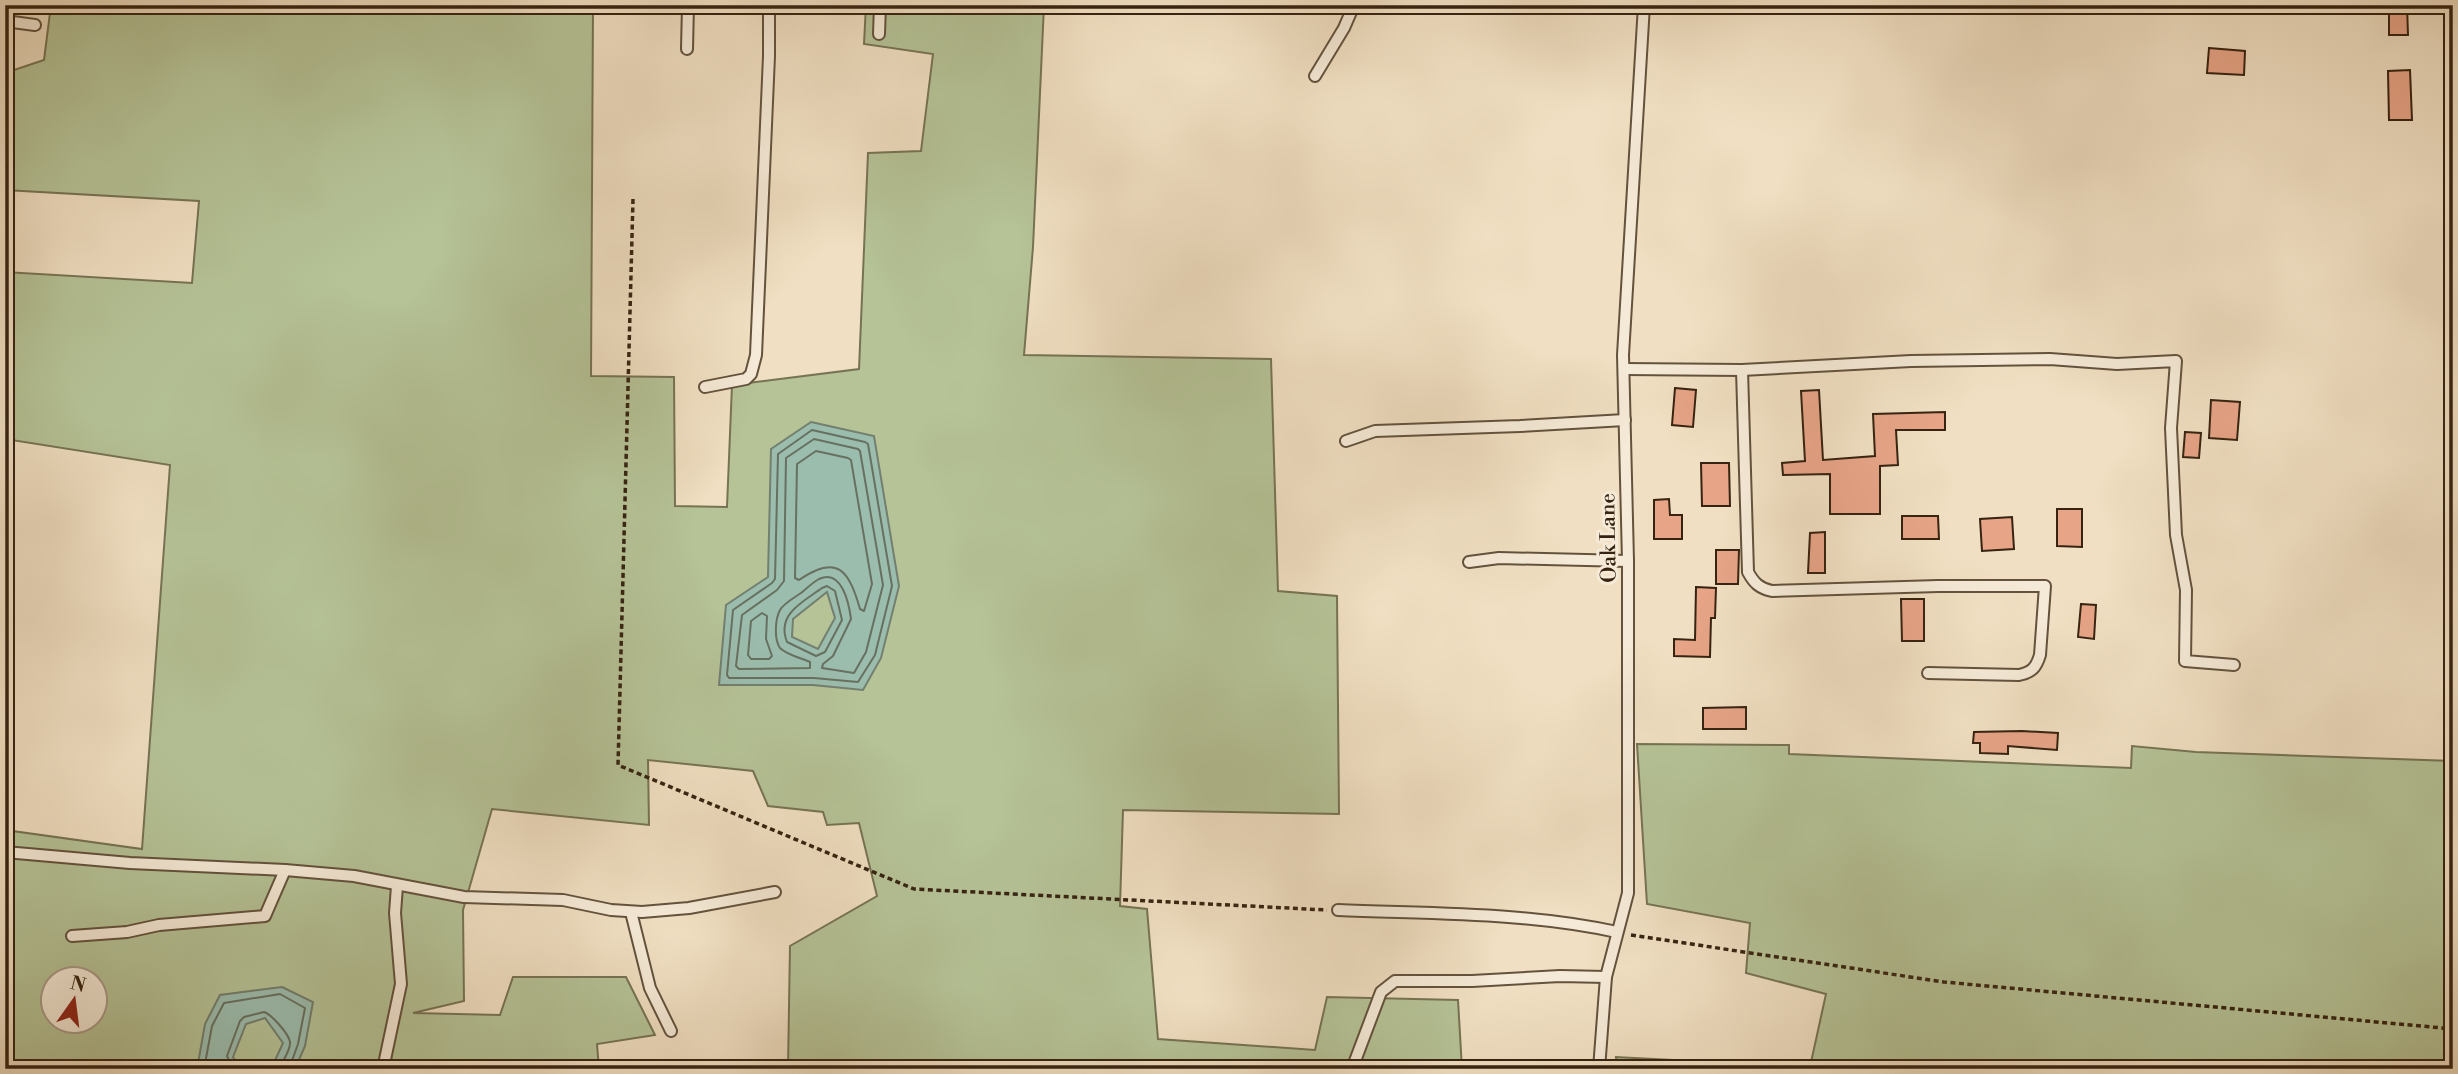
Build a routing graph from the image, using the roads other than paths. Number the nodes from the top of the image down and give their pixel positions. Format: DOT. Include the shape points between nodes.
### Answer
graph roads {
  1 [pos="688,5"];
  2 [pos="769,5"];
  3 [pos="880,5"];
  4 [pos="1354,5"];
  5 [pos="1644,5"];
  6 [pos="5,22"];
  7 [pos="36,25"];
  8 [pos="879,34"];
  9 [pos="687,49"];
  10 [pos="1315,76"];
  11 [pos="1624,369"];
  12 [pos="1742,370"];
  13 [pos="705,387"];
  14 [pos="1625,420"];
  15 [pos="1346,441"];
  16 [pos="1628,561"];
  17 [pos="1469,562"];
  18 [pos="2234,665"];
  19 [pos="1928,673"];
  20 [pos="5,852"];
  21 [pos="285,870"];
  22 [pos="397,886"];
  23 [pos="775,892"];
  24 [pos="1338,910"];
  25 [pos="631,912"];
  26 [pos="1617,932"];
  27 [pos="72,936"];
  28 [pos="1606,977"];
  29 [pos="671,1031"];
  30 [pos="383,1069"];
  31 [pos="1352,1069"];
  32 [pos="1599,1069"];
  1 -- 9 [label="lane"];
  2 -- 13 [label="lane" via="756,355 746,379"];
  3 -- 8 [label="lane"];
  4 -- 10 [label="lane"];
  5 -- 11 [label="lane, Oak Lane"];
  6 -- 7 [label="lane"];
  11 -- 12 [label="lane"];
  11 -- 14 [label="lane, Oak Lane"];
  12 -- 18 [label="lane" via="1911,361 2050,359 2117,364 2176,360 2171,428 2176,535 2186,590 2185,661"];
  12 -- 19 [label="lane" via="1748,572 1754,583 1772,591 2045,586 2040,655 2031,672"];
  14 -- 15 [label="lane" via="1375,431"];
  14 -- 16 [label="lane, Oak Lane"];
  16 -- 17 [label="lane" via="1499,558"];
  16 -- 26 [label="lane, Oak Lane" via="1628,893"];
  20 -- 21 [label="lane"];
  21 -- 22 [label="lane" via="354,876"];
  21 -- 27 [label="lane" via="265,916"];
  22 -- 25 [label="lane" via="464,897 563,900"];
  22 -- 30 [label="lane" via="401,984"];
  23 -- 25 [label="lane" via="690,908"];
  24 -- 26 [label="lane" via="1512,918"];
  25 -- 29 [label="lane" via="650,988"];
  26 -- 28 [label="lane, Oak Lane"];
  28 -- 31 [label="lane" via="1395,981 1381,992"];
  28 -- 32 [label="lane, Oak Lane"];
}
